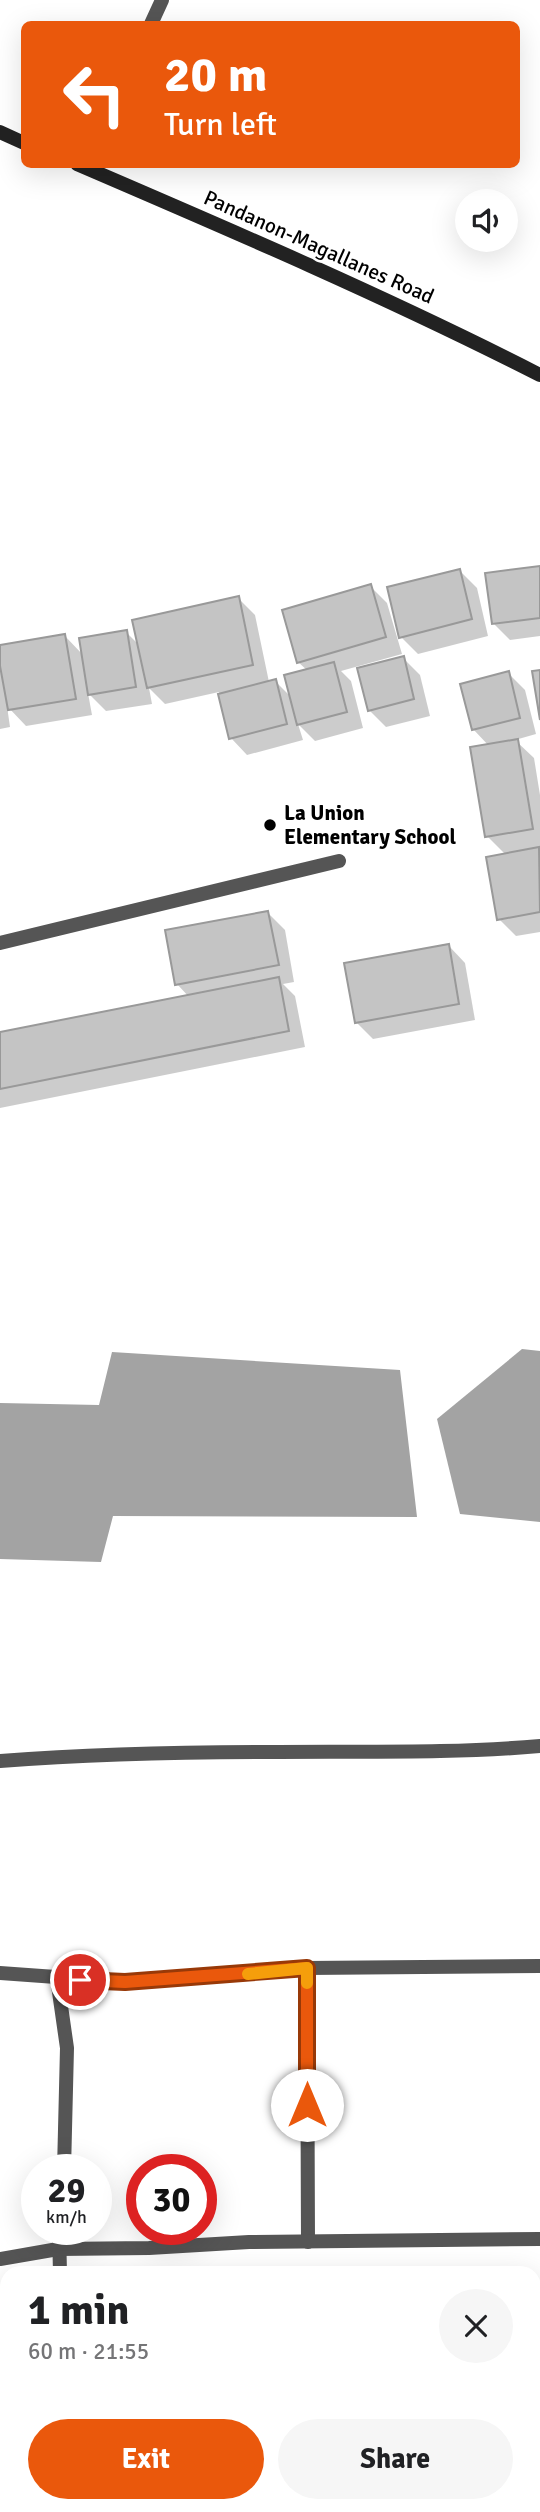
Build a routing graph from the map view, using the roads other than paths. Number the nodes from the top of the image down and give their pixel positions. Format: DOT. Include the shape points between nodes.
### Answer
graph roads {
  1 [pos="162,0"];
  2 [pos="152,21"];
  3 [pos="0,132"];
  4 [pos="21,141"];
  5 [pos="88,168"];
  6 [pos="540,375"];
  7 [pos="339,861"];
  8 [pos="0,943"];
  9 [pos="540,1746"];
  10 [pos="0,1761"];
  11 [pos="540,1966"];
  12 [pos="307,1968"];
  13 [pos="0,1973"];
  14 [pos="57,1978"];
  15 [pos="64,2154"];
  16 [pos="540,2239"];
  17 [pos="308,2242"];
  18 [pos="58,2245"];
  19 [pos="58,2249"];
  20 [pos="0,2259"];
  21 [pos="59,2266"];
  1 -- 2 [label="street"];
  3 -- 4 [label="main road"];
  5 -- 6 [label="main road, Pandanon-Magallanes Road"];
  7 -- 8 [label="street"];
  9 -- 10 [label="street" via="468,1752 237,1752"];
  11 -- 12 [label="street"];
  12 -- 14 [label="street" via="125,1982"];
  12 -- 17 [label="street"];
  13 -- 14 [label="street"];
  14 -- 15 [label="street" via="67,2048"];
  16 -- 17 [label="street"];
  17 -- 19 [label="street"];
  18 -- 19 [label="street"];
  19 -- 20 [label="street"];
  19 -- 21 [label="street"];
}
